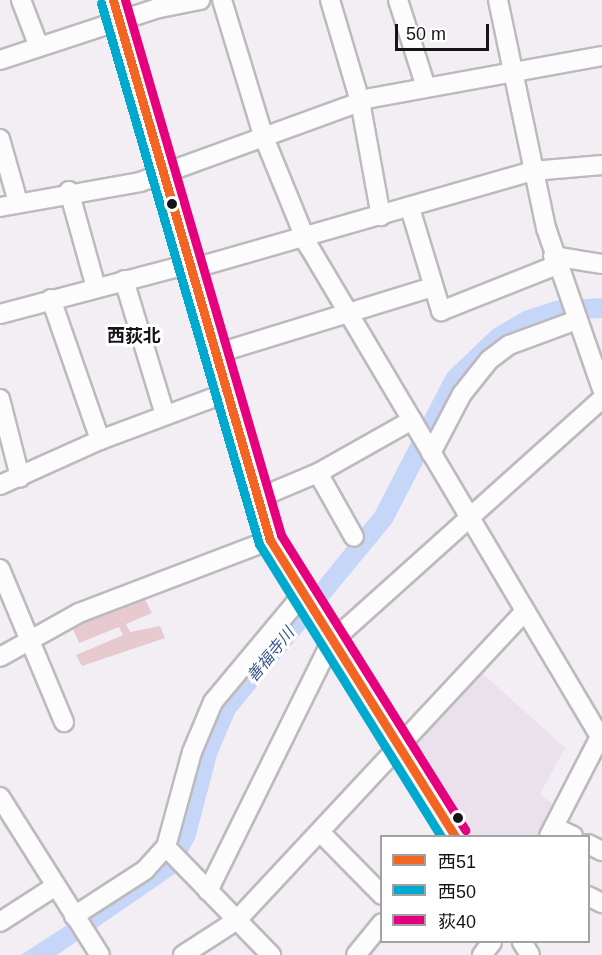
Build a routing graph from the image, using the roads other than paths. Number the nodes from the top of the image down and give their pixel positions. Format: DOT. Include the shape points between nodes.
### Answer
graph roads {
  1 [pos="21,0"];
  2 [pos="113,0"];
  3 [pos="200,0"];
  4 [pos="222,0"];
  5 [pos="330,0"];
  6 [pos="398,0"];
  7 [pos="498,0"];
  8 [pos="120,20"];
  9 [pos="39,47"];
  10 [pos="602,56"];
  11 [pos="0,60"];
  12 [pos="512,70"];
  13 [pos="426,87"];
  14 [pos="360,101"];
  15 [pos="263,135"];
  16 [pos="0,139"];
  17 [pos="602,165"];
  18 [pos="533,171"];
  19 [pos="164,173"];
  20 [pos="69,191"];
  21 [pos="18,202"];
  22 [pos="0,207"];
  23 [pos="410,208"];
  24 [pos="381,216"];
  25 [pos="303,236"];
  26 [pos="555,260"];
  27 [pos="602,264"];
  28 [pos="190,266"];
  29 [pos="124,280"];
  30 [pos="433,287"];
  31 [pos="96,288"];
  32 [pos="51,299"];
  33 [pos="574,313"];
  34 [pos="0,314"];
  35 [pos="347,314"];
  36 [pos="215,354"];
  37 [pos="602,389"];
  38 [pos="226,393"];
  39 [pos="0,399"];
  40 [pos="602,399"];
  41 [pos="165,415"];
  42 [pos="415,425"];
  43 [pos="100,440"];
  44 [pos="430,450"];
  45 [pos="318,473"];
  46 [pos="20,477"];
  47 [pos="0,485"];
  48 [pos="256,498"];
  49 [pos="468,517"];
  50 [pos="354,537"];
  51 [pos="270,540"];
  52 [pos="0,569"];
  53 [pos="302,596"];
  54 [pos="524,612"];
  55 [pos="29,640"];
  56 [pos="332,642"];
  57 [pos="0,657"];
  58 [pos="64,722"];
  59 [pos="601,737"];
  60 [pos="399,749"];
  61 [pos="0,797"];
  62 [pos="552,832"];
  63 [pos="321,833"];
  64 [pos="452,835"];
  65 [pos="167,848"];
  66 [pos="54,887"];
  67 [pos="208,891"];
  68 [pos="380,894"];
  69 [pos="76,917"];
  70 [pos="237,920"];
  71 [pos="0,922"];
  72 [pos="380,924"];
  73 [pos="491,943"];
  74 [pos="100,955"];
  75 [pos="183,955"];
  76 [pos="271,955"];
  77 [pos="356,955"];
  78 [pos="482,955"];
  1 -- 9 [label="street"];
  2 -- 8 [label="street"];
  3 -- 8 [label="street"];
  4 -- 15 [label="street"];
  5 -- 14 [label="street"];
  6 -- 13 [label="street"];
  7 -- 12 [label="street"];
  8 -- 9 [label="street"];
  8 -- 19 [label="street"];
  9 -- 11 [label="street"];
  10 -- 12 [label="street"];
  12 -- 13 [label="street"];
  12 -- 18 [label="street"];
  13 -- 14 [label="street"];
  14 -- 15 [label="street"];
  14 -- 24 [label="street"];
  15 -- 19 [label="street"];
  15 -- 25 [label="street"];
  16 -- 21 [label="street"];
  17 -- 18 [label="street"];
  18 -- 23 [label="street"];
  18 -- 26 [label="street"];
  19 -- 20 [label="street" via="140,182"];
  19 -- 28 [label="street"];
  20 -- 21 [label="street"];
  20 -- 31 [label="street"];
  21 -- 22 [label="street"];
  23 -- 24 [label="street"];
  23 -- 30 [label="street"];
  24 -- 25 [label="street"];
  25 -- 28 [label="street"];
  25 -- 35 [label="street"];
  26 -- 27 [label="street"];
  26 -- 30 [label="street" via="441,311"];
  26 -- 33 [label="street"];
  28 -- 29 [label="street"];
  28 -- 36 [label="street"];
  29 -- 31 [label="street"];
  29 -- 41 [label="street"];
  30 -- 35 [label="street"];
  31 -- 32 [label="street"];
  32 -- 34 [label="street"];
  32 -- 43 [label="street"];
  33 -- 37 [label="street"];
  33 -- 44 [label="street" via="509,345 489,360 462,394"];
  35 -- 36 [label="street"];
  35 -- 42 [label="street"];
  36 -- 38 [label="street"];
  38 -- 41 [label="street"];
  38 -- 48 [label="street"];
  39 -- 46 [label="street"];
  40 -- 49 [label="street"];
  41 -- 43 [label="street"];
  42 -- 44 [label="street"];
  42 -- 45 [label="street"];
  43 -- 46 [label="street"];
  44 -- 49 [label="street"];
  45 -- 48 [label="street"];
  45 -- 50 [label="street"];
  46 -- 47 [label="street"];
  48 -- 51 [label="street"];
  49 -- 54 [label="street"];
  49 -- 56 [label="street"];
  51 -- 53 [label="street"];
  51 -- 55 [label="street" via="79,613"];
  52 -- 55 [label="street"];
  53 -- 56 [label="street"];
  53 -- 65 [label="street" via="213,702 192,752"];
  54 -- 59 [label="street"];
  54 -- 60 [label="street"];
  55 -- 57 [label="street"];
  55 -- 58 [label="street"];
  56 -- 60 [label="street"];
  56 -- 67 [label="street"];
  59 -- 62 [label="street"];
  60 -- 63 [label="street"];
  60 -- 64 [label="street"];
  61 -- 66 [label="street"];
  63 -- 68 [label="street"];
  63 -- 70 [label="street"];
  65 -- 67 [label="street"];
  65 -- 69 [label="street" via="145,870"];
  66 -- 69 [label="street"];
  66 -- 71 [label="street"];
  67 -- 70 [label="street"];
  69 -- 74 [label="street"];
  70 -- 75 [label="street"];
  70 -- 76 [label="street"];
  72 -- 77 [label="street"];
  73 -- 78 [label="street"];
}
